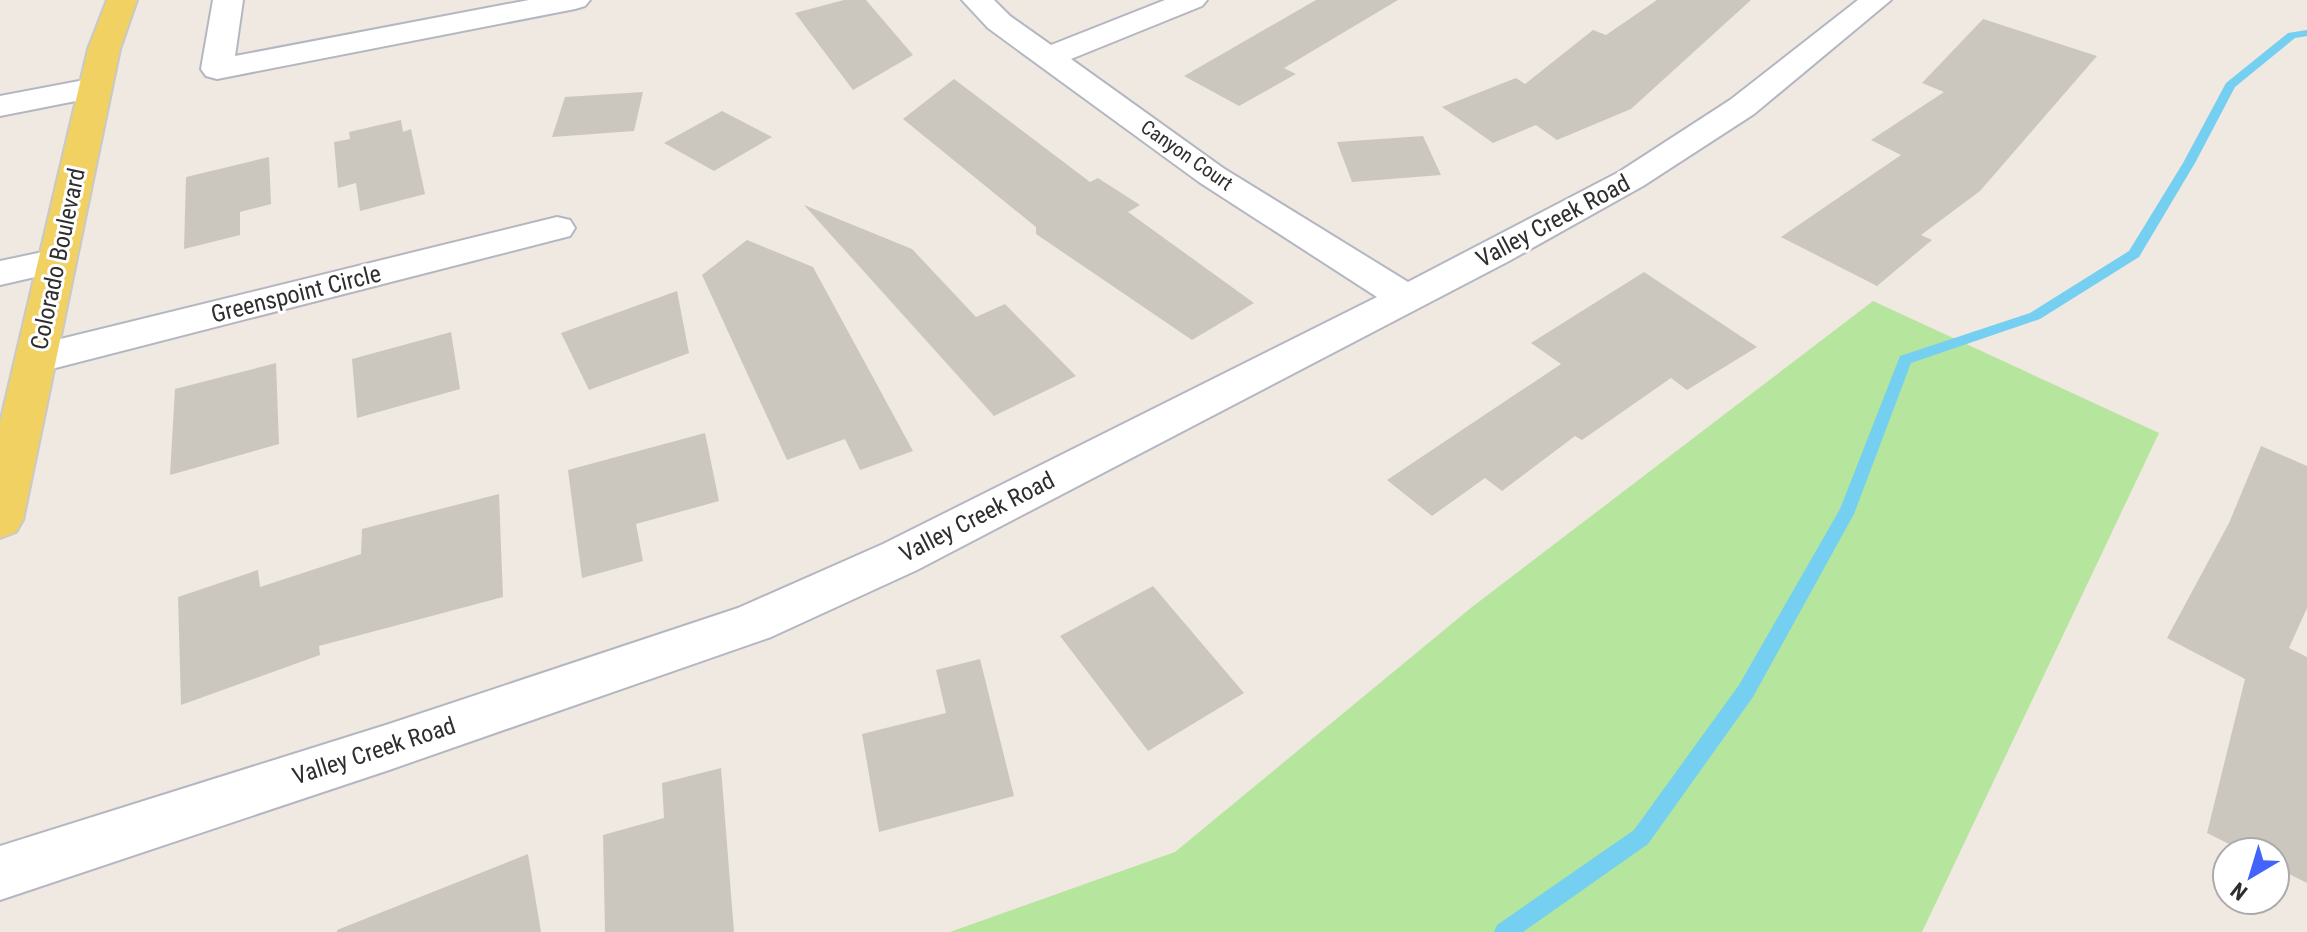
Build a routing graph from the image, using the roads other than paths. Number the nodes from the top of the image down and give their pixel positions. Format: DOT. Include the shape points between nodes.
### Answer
graph roads {
  1 [pos="122,0"];
  2 [pos="228,0"];
  3 [pos="575,0"];
  4 [pos="977,0"];
  5 [pos="1192,0"];
  6 [pos="1876,0"];
  7 [pos="447,12"];
  8 [pos="1050,56"];
  9 [pos="95,88"];
  10 [pos="0,106"];
  11 [pos="557,228"];
  12 [pos="57,261"];
  13 [pos="0,273"];
  14 [pos="1406,298"];
  15 [pos="36,359"];
  16 [pos="0,520"];
  17 [pos="0,873"];
  1 -- 9 [label="main road, Colorado Boulevard"];
  2 -- 7 [label="street" via="217,69"];
  3 -- 7 [label="street"];
  4 -- 8 [label="street, Canyon Court" via="999,22"];
  5 -- 8 [label="street"];
  6 -- 14 [label="street, Valley Creek Road" via="1742,107 1631,179"];
  8 -- 14 [label="street, Canyon Court" via="1211,175"];
  9 -- 10 [label="street"];
  9 -- 12 [label="main road, Colorado Boulevard"];
  11 -- 15 [label="street, Greenspoint Circle"];
  12 -- 13 [label="street"];
  12 -- 15 [label="main road, Colorado Boulevard"];
  14 -- 17 [label="street, Valley Creek Road" via="900,557 754,623"];
  15 -- 16 [label="main road, Colorado Boulevard"];
}
